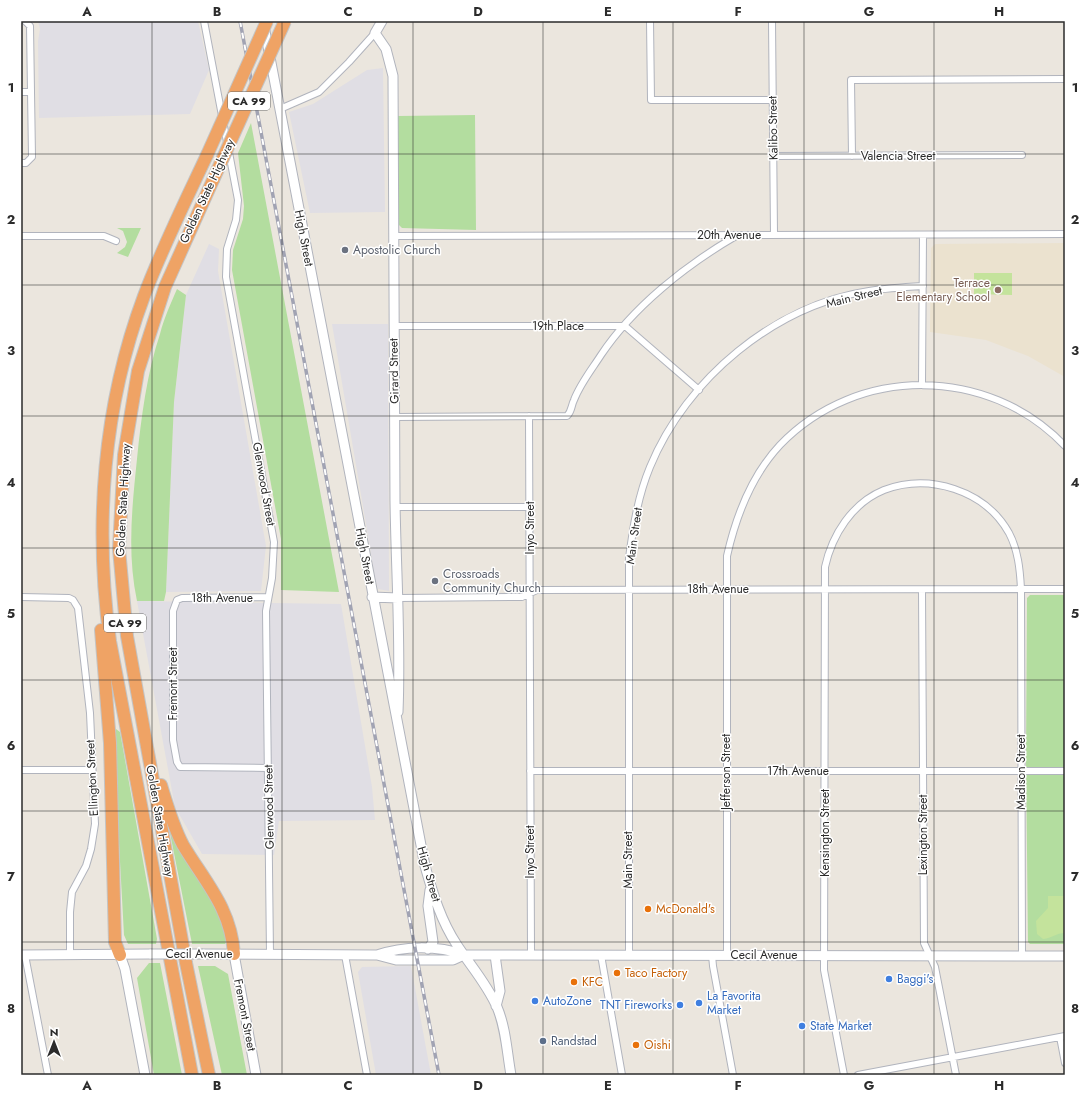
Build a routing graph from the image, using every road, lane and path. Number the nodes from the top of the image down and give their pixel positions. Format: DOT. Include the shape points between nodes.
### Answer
graph roads {
  1 [pos="204,21"];
  2 [pos="263,21"];
  3 [pos="267,21"];
  4 [pos="285,21"];
  5 [pos="382,21"];
  6 [pos="650,21"];
  7 [pos="772,21"];
  8 [pos="26,22"];
  9 [pos="375,33"];
  10 [pos="1065,79"];
  11 [pos="21,92"];
  12 [pos="30,92"];
  13 [pos="773,100"];
  14 [pos="280,109"];
  15 [pos="1022,155"];
  16 [pos="774,156"];
  17 [pos="852,156"];
  18 [pos="21,163"];
  19 [pos="1065,234"];
  20 [pos="737,235"];
  21 [pos="774,235"];
  22 [pos="923,235"];
  23 [pos="21,236"];
  24 [pos="393,236"];
  25 [pos="116,241"];
  26 [pos="923,286"];
  27 [pos="393,326"];
  28 [pos="625,326"];
  29 [pos="922,384"];
  30 [pos="699,390"];
  31 [pos="529,416"];
  32 [pos="395,417"];
  33 [pos="1065,446"];
  34 [pos="395,507"];
  35 [pos="530,507"];
  36 [pos="103,562"];
  37 [pos="628,589"];
  38 [pos="726,589"];
  39 [pos="824,589"];
  40 [pos="1021,589"];
  41 [pos="1065,589"];
  42 [pos="922,590"];
  43 [pos="530,594"];
  44 [pos="21,597"];
  45 [pos="268,597"];
  46 [pos="372,597"];
  47 [pos="398,598"];
  48 [pos="177,600"];
  49 [pos="141,716"];
  50 [pos="397,727"];
  51 [pos="268,768"];
  52 [pos="21,770"];
  53 [pos="92,770"];
  54 [pos="530,771"];
  55 [pos="630,771"];
  56 [pos="726,771"];
  57 [pos="825,771"];
  58 [pos="923,771"];
  59 [pos="1021,771"];
  60 [pos="1065,771"];
  61 [pos="430,885"];
  62 [pos="428,949"];
  63 [pos="70,954"];
  64 [pos="234,954"];
  65 [pos="270,954"];
  66 [pos="23,955"];
  67 [pos="120,955"];
  68 [pos="344,955"];
  69 [pos="377,955"];
  70 [pos="464,955"];
  71 [pos="495,955"];
  72 [pos="531,955"];
  73 [pos="601,955"];
  74 [pos="629,955"];
  75 [pos="712,955"];
  76 [pos="727,955"];
  77 [pos="825,955"];
  78 [pos="929,955"];
  79 [pos="1022,955"];
  80 [pos="1065,956"];
  81 [pos="496,1006"];
  82 [pos="181,1019"];
  83 [pos="1063,1037"];
  84 [pos="952,1058"];
  85 [pos="1065,1063"];
  86 [pos="48,1075"];
  87 [pos="145,1075"];
  88 [pos="184,1075"];
  89 [pos="192,1075"];
  90 [pos="209,1075"];
  91 [pos="256,1075"];
  92 [pos="367,1075"];
  93 [pos="511,1075"];
  94 [pos="622,1075"];
  95 [pos="734,1075"];
  96 [pos="844,1075"];
  97 [pos="858,1075"];
  98 [pos="956,1075"];
  1 -- 45 [label="street, Glenwood Street" via="237,191 238,209 227,249 226,277 274,542"];
  2 -- 14 [label="main road, High Street"];
  3 -- 36 [label="highway, Golden State Highway / CA 99, bridge" via="154,269 134,325 113,410 105,468"];
  4 -- 49 [label="highway, Golden State Highway / CA 99, bridge" via="178,256 150,329 135,385 124,455 120,514 120,580 126,636"];
  5 -- 9 [label="main road"];
  6 -- 13 [label="street" via="651,100"];
  7 -- 13 [label="street, Kalibo Street"];
  8 -- 12 [label="street" via="30,26"];
  9 -- 14 [label="street" via="319,92"];
  9 -- 24 [label="main road, Girard Street" via="386,49 393,76"];
  10 -- 17 [label="street" via="851,80"];
  11 -- 12 [label="street"];
  12 -- 18 [label="street" via="32,157"];
  13 -- 16 [label="street, Kalibo Street"];
  14 -- 46 [label="main road, High Street"];
  15 -- 17 [label="street, Valencia Street"];
  16 -- 17 [label="street, Valencia Street"];
  16 -- 21 [label="street, Kalibo Street"];
  19 -- 22 [label="street, 20th Avenue"];
  20 -- 21 [label="street, 20th Avenue"];
  20 -- 24 [label="street, 20th Avenue"];
  20 -- 28 [label="street" via="683,271 645,304"];
  21 -- 22 [label="street, 20th Avenue"];
  22 -- 26 [label="street"];
  23 -- 25 [label="street" via="104,236"];
  24 -- 27 [label="main road, Girard Street"];
  26 -- 29 [label="street"];
  26 -- 30 [label="street, Main Street" via="854,294 788,319 740,349"];
  27 -- 28 [label="street, 19th Place"];
  27 -- 32 [label="main road, Girard Street"];
  28 -- 30 [label="street"];
  28 -- 31 [label="street" via="602,353 567,416"];
  29 -- 33 [label="street, Jefferson Street" via="965,389 995,398 1036,421"];
  29 -- 38 [label="street, Jefferson Street" via="878,389 845,400 805,424 780,446 761,470 734,526 727,556"];
  30 -- 37 [label="street, Main Street" via="664,438 651,466 633,527"];
  31 -- 32 [label="street"];
  31 -- 35 [label="street, Inyo Street"];
  32 -- 34 [label="main road, Girard Street"];
  34 -- 35 [label="street"];
  34 -- 47 [label="main road, Girard Street"];
  35 -- 43 [label="street, Inyo Street"];
  36 -- 67 [label="highway" via="101,625 110,743 116,942"];
  36 -- 82 [label="highway, Golden State Highway / CA 99" via="110,641"];
  37 -- 38 [label="street, 18th Avenue"];
  37 -- 43 [label="street, 18th Avenue" via="538,590"];
  37 -- 55 [label="street, Main Street"];
  38 -- 39 [label="street, 18th Avenue"];
  38 -- 56 [label="street, Jefferson Street"];
  39 -- 40 [label="street, Madison Street" via="829,548 850,514 883,490 924,482 965,492 998,516 1009,533 1016,551"];
  39 -- 42 [label="street, 18th Avenue"];
  39 -- 57 [label="street, Kensington Street"];
  40 -- 41 [label="street, 18th Avenue"];
  40 -- 42 [label="street, 18th Avenue"];
  40 -- 59 [label="street, Madison Street"];
  42 -- 58 [label="street, Lexington Street"];
  43 -- 47 [label="street, 18th Avenue" via="522,597"];
  43 -- 54 [label="street, Inyo Street"];
  44 -- 53 [label="street, Ellington Street" via="65,597 73,600 78,608"];
  45 -- 48 [label="street, 18th Avenue"];
  45 -- 51 [label="street, Glenwood Street"];
  46 -- 47 [label="main road, 18th Avenue"];
  46 -- 50 [label="main road, High Street"];
  47 -- 50 [label="main road, Girard Street"];
  48 -- 51 [label="street, Fremont Street" via="173,611 173,740 177,762 180,767"];
  49 -- 64 [label="highway" via="169,814 183,845 220,903 230,930"];
  49 -- 90 [label="highway, Golden State Highway / CA 99"];
  50 -- 61 [label="main road, High Street"];
  51 -- 65 [label="street, Glenwood Street"];
  52 -- 53 [label="street"];
  53 -- 63 [label="street, Ellington Street" via="95,824 86,866 72,892"];
  54 -- 55 [label="street, 17th Avenue"];
  54 -- 72 [label="street, Inyo Street"];
  55 -- 56 [label="street, 17th Avenue"];
  55 -- 74 [label="street, Main Street"];
  56 -- 57 [label="street, 17th Avenue"];
  56 -- 76 [label="street, Jefferson Street"];
  57 -- 58 [label="street, 17th Avenue"];
  57 -- 77 [label="street, Kensington Street"];
  58 -- 59 [label="street, 17th Avenue"];
  58 -- 78 [label="street, Lexington Street" via="924,943"];
  59 -- 60 [label="street, 17th Avenue"];
  59 -- 79 [label="street, Madison Street"];
  61 -- 62 [label="main road" via="428,906 433,942"];
  61 -- 70 [label="main road, High Street" via="444,920"];
  62 -- 69 [label="main road, Cecil Avenue" via="394,949"];
  62 -- 70 [label="main road, Cecil Avenue" via="448,949"];
  63 -- 66 [label="main road, Cecil Avenue"];
  63 -- 67 [label="main road, Cecil Avenue"];
  64 -- 65 [label="main road, Cecil Avenue"];
  64 -- 67 [label="main road, Cecil Avenue, bridge"];
  64 -- 91 [label="main road, Fremont Street"];
  65 -- 68 [label="main road, Cecil Avenue"];
  66 -- 86 [label="street"];
  67 -- 87 [label="main road" via="125,969"];
  68 -- 69 [label="main road, Cecil Avenue"];
  68 -- 92 [label="street"];
  69 -- 70 [label="main road, Cecil Avenue" via="396,960 453,960"];
  70 -- 71 [label="main road, Cecil Avenue"];
  70 -- 81 [label="main road, High Street"];
  71 -- 72 [label="main road, Cecil Avenue"];
  71 -- 81 [label="main road" via="500,990"];
  72 -- 73 [label="main road, Cecil Avenue"];
  73 -- 74 [label="main road, Cecil Avenue"];
  73 -- 94 [label="street"];
  74 -- 75 [label="main road, Cecil Avenue"];
  75 -- 76 [label="main road, Cecil Avenue"];
  75 -- 95 [label="street"];
  76 -- 77 [label="main road, Cecil Avenue"];
  77 -- 78 [label="main road, Cecil Avenue"];
  77 -- 96 [label="street, Kensington Street" via="824,970"];
  78 -- 79 [label="main road, Cecil Avenue"];
  78 -- 84 [label="street, Lexington Street" via="936,967"];
  79 -- 80 [label="main road, Cecil Avenue"];
  81 -- 93 [label="main road, High Street" via="502,1022"];
  82 -- 88 [label="highway"];
  82 -- 89 [label="highway, Golden State Highway / CA 99"];
  83 -- 84 [label="street"];
  83 -- 85 [label="street"];
  84 -- 97 [label="street"];
  84 -- 98 [label="street, Lexington Street"];
}
